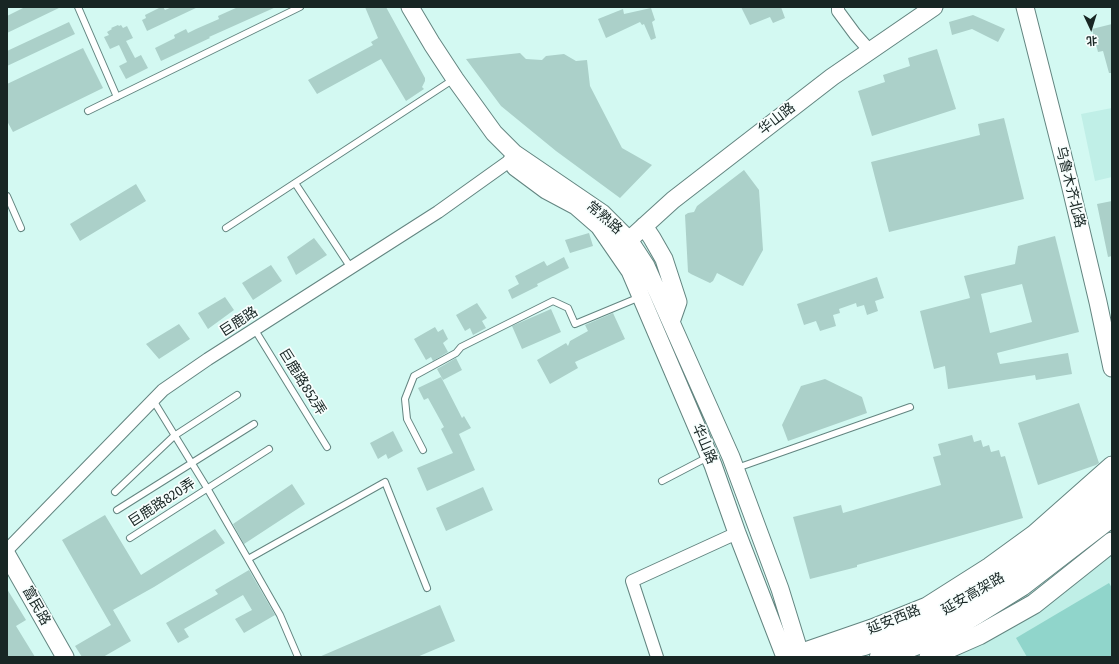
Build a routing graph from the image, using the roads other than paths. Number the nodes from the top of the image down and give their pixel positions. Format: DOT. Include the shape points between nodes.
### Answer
graph roads {
  1 [pos="78,7"];
  2 [pos="300,7"];
  3 [pos="400,7"];
  4 [pos="410,7"];
  5 [pos="838,7"];
  6 [pos="934,7"];
  7 [pos="1025,7"];
  8 [pos="870,51"];
  9 [pos="451,82"];
  10 [pos="117,97"];
  11 [pos="88,111"];
  12 [pos="487,123"];
  13 [pos="511,158"];
  14 [pos="296,182"];
  15 [pos="7,196"];
  16 [pos="644,226"];
  17 [pos="21,228"];
  18 [pos="226,228"];
  19 [pos="629,240"];
  20 [pos="617,254"];
  21 [pos="351,268"];
  22 [pos="641,297"];
  23 [pos="671,322"];
  24 [pos="255,330"];
  25 [pos="1112,368"];
  26 [pos="237,395"];
  27 [pos="153,400"];
  28 [pos="910,407"];
  29 [pos="254,424"];
  30 [pos="174,436"];
  31 [pos="327,447"];
  32 [pos="269,450"];
  33 [pos="423,450"];
  34 [pos="709,457"];
  35 [pos="191,463"];
  36 [pos="1112,466"];
  37 [pos="736,469"];
  38 [pos="662,481"];
  39 [pos="207,488"];
  40 [pos="1112,490"];
  41 [pos="115,492"];
  42 [pos="117,510"];
  43 [pos="1112,515"];
  44 [pos="737,533"];
  45 [pos="130,538"];
  46 [pos="1112,542"];
  47 [pos="7,550"];
  48 [pos="7,555"];
  49 [pos="248,559"];
  50 [pos="427,588"];
  51 [pos="798,656"];
  52 [pos="65,657"];
  53 [pos="298,657"];
  54 [pos="657,657"];
  55 [pos="881,657"];
  56 [pos="929,657"];
  1 -- 10 [label="lane"];
  2 -- 10 [label="lane"];
  3 -- 9 [label="main road, 常熟路" via="414,33"];
  4 -- 9 [label="main road, 常熟路"];
  5 -- 8 [label="street" via="855,34"];
  6 -- 8 [label="main road, 华山路"];
  7 -- 25 [label="main road, 乌鲁木齐北路" via="1069,180"];
  8 -- 16 [label="main road, 华山路" via="832,77 685,190"];
  9 -- 12 [label="main road, 常熟路"];
  9 -- 13 [label="main road, 常熟路" via="475,121"];
  9 -- 14 [label="lane"];
  10 -- 11 [label="lane"];
  12 -- 13 [label="main road, 常熟路"];
  12 -- 19 [label="main road, 常熟路" via="494,123 521,148 605,206 627,228"];
  13 -- 19 [label="main road, 常熟路" via="602,213"];
  13 -- 20 [label="main road, 常熟路" via="546,190 576,206 599,226"];
  13 -- 21 [label="street, 巨鹿路" via="438,212"];
  14 -- 18 [label="lane"];
  14 -- 21 [label="lane"];
  15 -- 17 [label="lane"];
  16 -- 19 [label="main road, 华山路"];
  16 -- 23 [label="main road" via="664,259 678,302"];
  19 -- 20 [label="main road, 华山路"];
  19 -- 23 [label="main road, 华山路" via="646,266"];
  20 -- 22 [label="main road, 华山路" via="630,271"];
  21 -- 24 [label="street, 巨鹿路"];
  22 -- 33 [label="lane" via="575,324 568,308 553,301 461,347 456,353 414,376 404,399 407,419"];
  22 -- 34 [label="main road, 华山路"];
  23 -- 37 [label="main road, 华山路"];
  24 -- 27 [label="street, 巨鹿路" via="163,390"];
  24 -- 31 [label="lane, 巨鹿路852弄"];
  26 -- 30 [label="lane"];
  27 -- 30 [label="lane, 巨鹿路820弄"];
  27 -- 47 [label="street, 巨鹿路"];
  28 -- 37 [label="lane"];
  29 -- 35 [label="lane, 巨鹿路820弄"];
  30 -- 35 [label="lane, 巨鹿路820弄"];
  30 -- 41 [label="lane"];
  32 -- 39 [label="lane, 巨鹿路820弄"];
  34 -- 38 [label="lane"];
  34 -- 44 [label="main road, 华山路"];
  35 -- 39 [label="lane, 巨鹿路820弄"];
  35 -- 42 [label="lane, 巨鹿路820弄"];
  36 -- 51 [label="main road, 延安西路" via="1034,535 927,607"];
  37 -- 51 [label="main road, 华山路" via="780,589"];
  39 -- 45 [label="lane, 巨鹿路820弄"];
  39 -- 49 [label="lane, 巨鹿路820弄"];
  40 -- 51 [label="highway, 延安高架路" via="1001,580 934,617 864,644"];
  43 -- 55 [label="highway, 延安高架路" via="1021,586 944,633"];
  44 -- 51 [label="main road, 华山路"];
  44 -- 54 [label="street" via="632,581"];
  46 -- 56 [label="main road" via="1034,604 980,635"];
  48 -- 52 [label="main road, 富民路"];
  49 -- 50 [label="lane" via="385,482"];
  49 -- 53 [label="lane, 巨鹿路820弄" via="280,615"];
}
